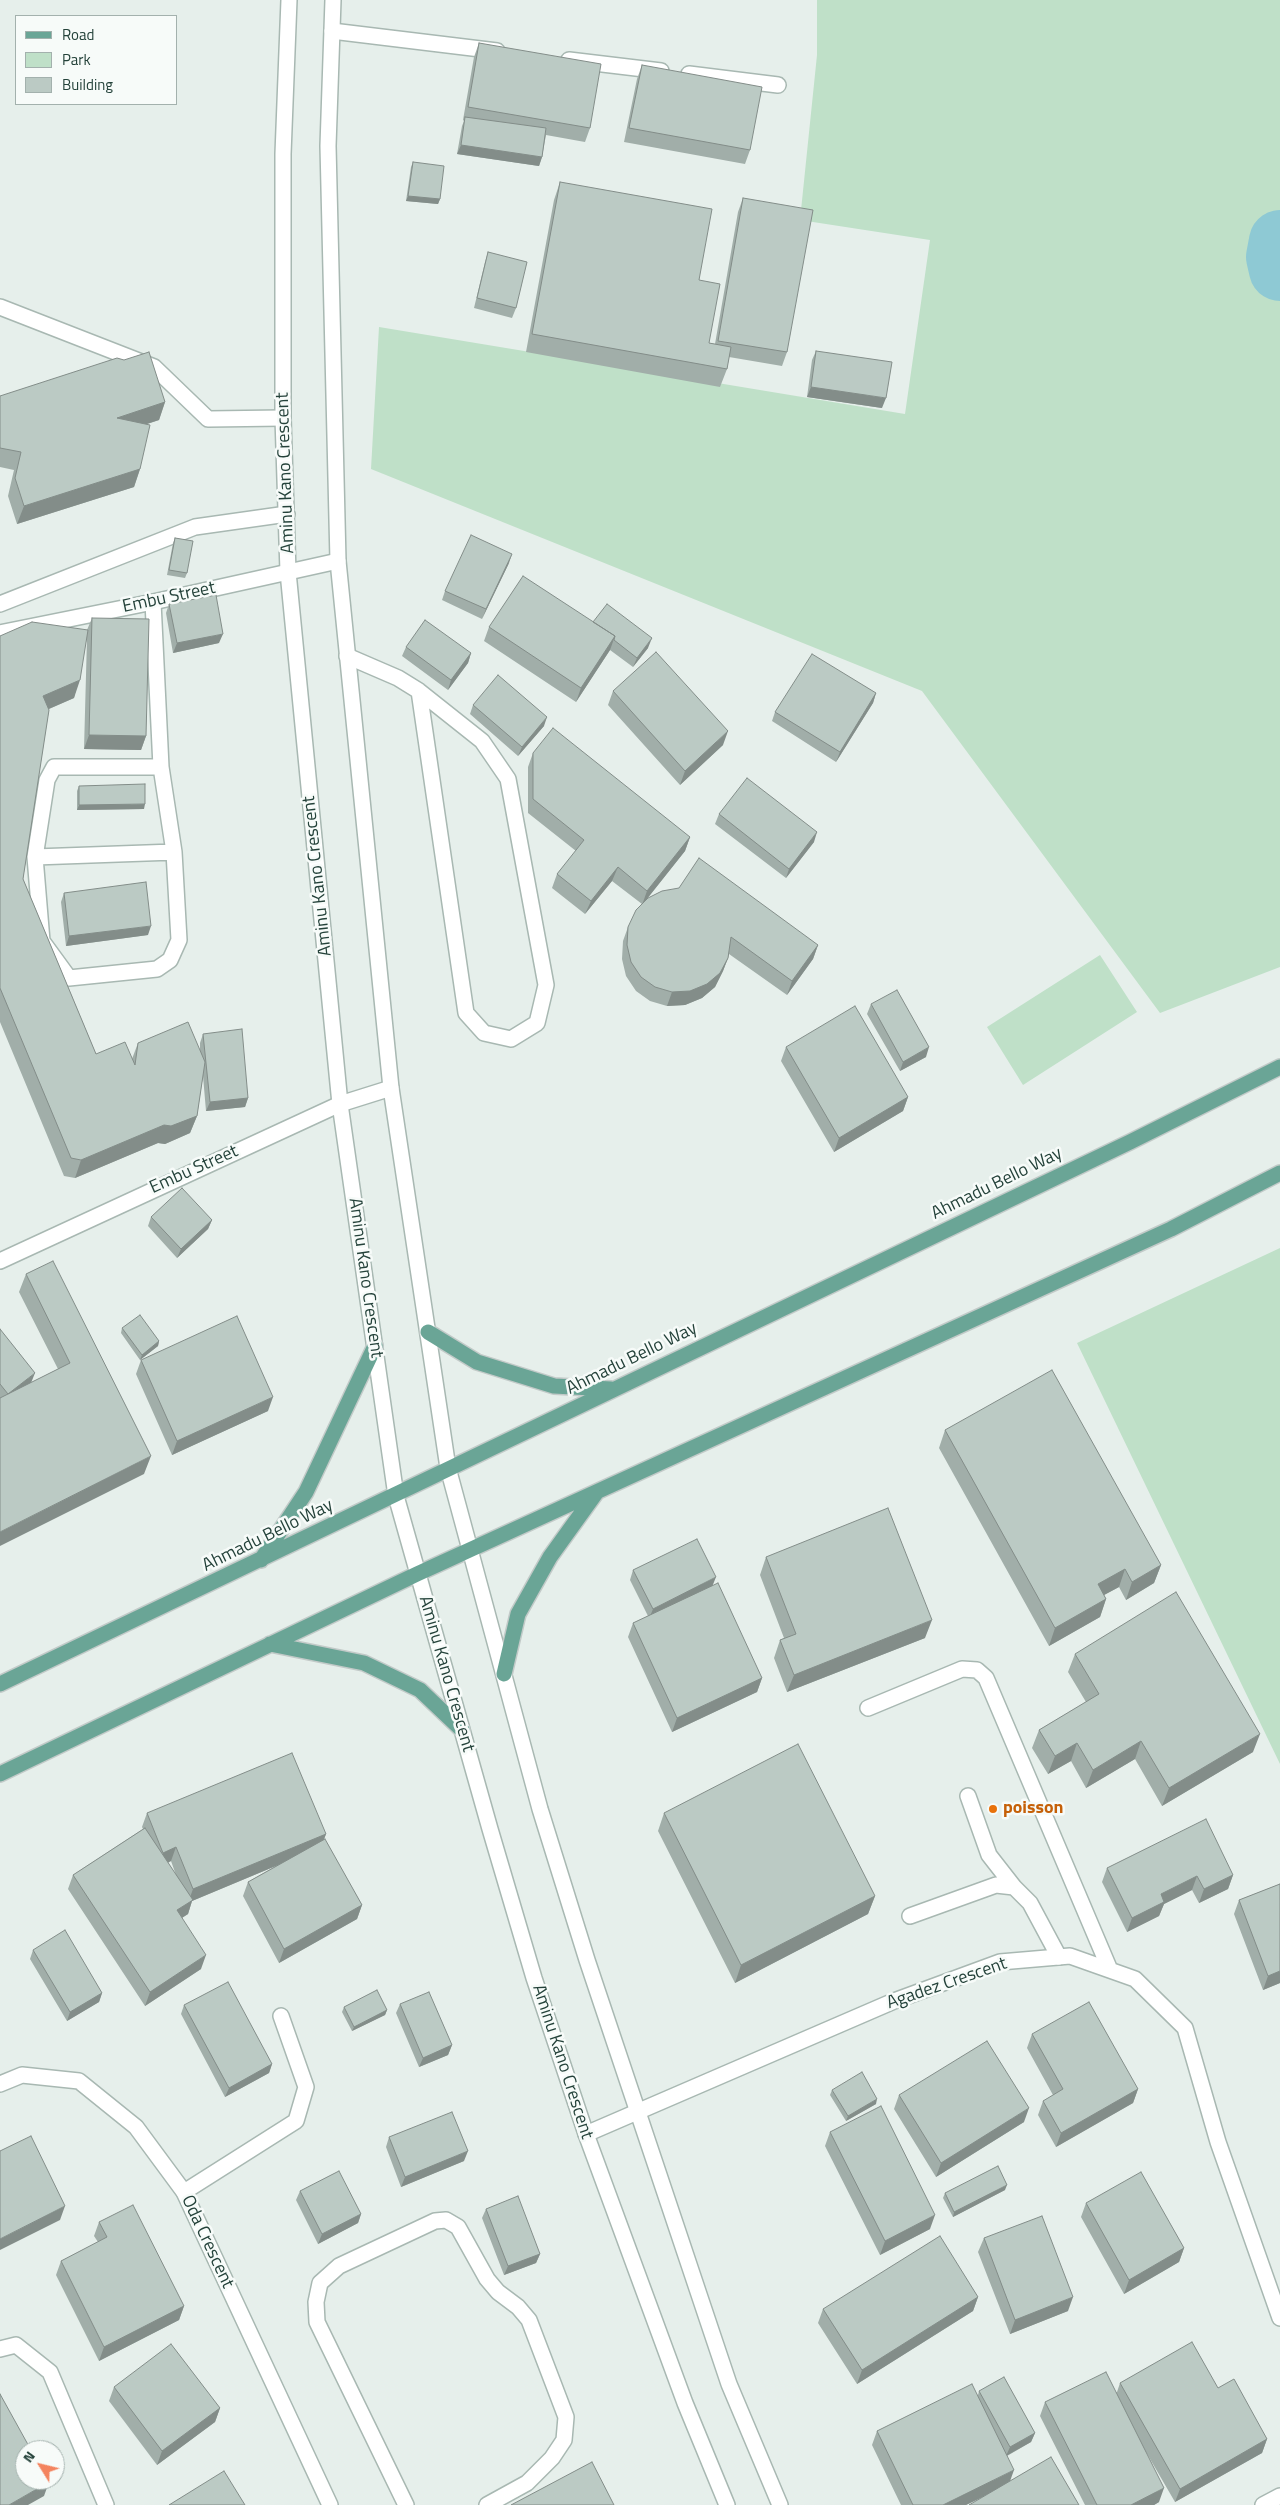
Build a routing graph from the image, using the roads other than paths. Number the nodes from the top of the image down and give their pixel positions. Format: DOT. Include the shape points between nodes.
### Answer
graph roads {
  1 [pos="289,0"];
  2 [pos="333,0"];
  3 [pos="332,31"];
  4 [pos="511,53"];
  5 [pos="550,58"];
  6 [pos="778,86"];
  7 [pos="0,307"];
  8 [pos="283,418"];
  9 [pos="288,514"];
  10 [pos="338,561"];
  11 [pos="288,572"];
  12 [pos="153,602"];
  13 [pos="0,604"];
  14 [pos="0,633"];
  15 [pos="347,656"];
  16 [pos="419,691"];
  17 [pos="161,767"];
  18 [pos="174,852"];
  19 [pos="35,857"];
  20 [pos="1280,1067"];
  21 [pos="391,1088"];
  22 [pos="340,1104"];
  23 [pos="1280,1174"];
  24 [pos="0,1261"];
  25 [pos="428,1332"];
  26 [pos="375,1346"];
  27 [pos="612,1389"];
  28 [pos="448,1468"];
  29 [pos="596,1493"];
  30 [pos="396,1496"];
  31 [pos="470,1550"];
  32 [pos="261,1560"];
  33 [pos="417,1574"];
  34 [pos="270,1644"];
  35 [pos="504,1674"];
  36 [pos="0,1684"];
  37 [pos="868,1708"];
  38 [pos="462,1730"];
  39 [pos="0,1774"];
  40 [pos="968,1796"];
  41 [pos="1014,1887"];
  42 [pos="910,1916"];
  43 [pos="1060,1957"];
  44 [pos="1110,1970"];
  45 [pos="281,2016"];
  46 [pos="0,2084"];
  47 [pos="639,2111"];
  48 [pos="586,2134"];
  49 [pos="184,2192"];
  50 [pos="1280,2318"];
  51 [pos="0,2349"];
  52 [pos="1280,2496"];
  53 [pos="106,2505"];
  54 [pos="330,2505"];
  55 [pos="406,2505"];
  56 [pos="488,2505"];
  57 [pos="727,2505"];
  58 [pos="780,2505"];
  59 [pos="1263,2505"];
  1 -- 8 [label="street, Aminu Kano Crescent" via="284,154"];
  2 -- 3 [label="street"];
  3 -- 4 [label="street"];
  3 -- 10 [label="street" via="328,146"];
  5 -- 6 [label="street"];
  7 -- 8 [label="street" via="154,367 208,420"];
  8 -- 9 [label="street, Aminu Kano Crescent"];
  9 -- 11 [label="street, Aminu Kano Crescent"];
  9 -- 13 [label="street" via="195,527"];
  10 -- 11 [label="street, Embu Street"];
  10 -- 15 [label="street"];
  11 -- 12 [label="street, Embu Street"];
  11 -- 22 [label="street, Aminu Kano Crescent"];
  12 -- 14 [label="street, Embu Street"];
  12 -- 17 [label="street"];
  15 -- 16 [label="street" via="398,678"];
  15 -- 21 [label="street"];
  16 -- 16 [label="street" via="466,1013 484,1033 511,1038 537,1023 546,986 508,779 482,741"];
  17 -- 18 [label="street"];
  17 -- 19 [label="street" via="54,767 47,780"];
  18 -- 19 [label="street"];
  18 -- 19 [label="street" via="179,940 170,960 157,969 69,978 42,941"];
  20 -- 27 [label="main road, Ahmadu Bello Way"];
  21 -- 22 [label="street, Embu Street"];
  21 -- 25 [label="street"];
  22 -- 24 [label="street, Embu Street"];
  22 -- 26 [label="street, Aminu Kano Crescent"];
  23 -- 29 [label="main road" via="1172,1229"];
  25 -- 27 [label="main road" via="477,1362 528,1378 554,1386"];
  25 -- 28 [label="street"];
  26 -- 30 [label="street, Aminu Kano Crescent"];
  26 -- 32 [label="main road" via="306,1492"];
  27 -- 28 [label="main road, Ahmadu Bello Way"];
  28 -- 30 [label="main road, Ahmadu Bello Way"];
  28 -- 31 [label="street"];
  29 -- 31 [label="main road"];
  29 -- 35 [label="main road" via="550,1557 518,1614"];
  30 -- 32 [label="main road, Ahmadu Bello Way"];
  30 -- 33 [label="street, Aminu Kano Crescent"];
  31 -- 33 [label="main road"];
  31 -- 35 [label="street"];
  32 -- 36 [label="main road, Ahmadu Bello Way"];
  33 -- 34 [label="main road"];
  33 -- 38 [label="street, Aminu Kano Crescent"];
  34 -- 38 [label="main road" via="364,1663 420,1690"];
  34 -- 39 [label="main road"];
  35 -- 47 [label="street" via="540,1809"];
  37 -- 44 [label="street" via="962,1669 976,1670 986,1678"];
  38 -- 48 [label="street, Aminu Kano Crescent" via="534,1978"];
  40 -- 41 [label="street" via="989,1854"];
  41 -- 42 [label="street" via="996,1885"];
  41 -- 43 [label="street" via="1030,1903"];
  43 -- 44 [label="street, Agadez Crescent" via="1070,1956"];
  43 -- 47 [label="street, Agadez Crescent" via="1000,1962 894,2001"];
  44 -- 50 [label="street, Agadez Crescent" via="1135,1979 1185,2028 1218,2142"];
  45 -- 49 [label="street" via="306,2087 296,2121"];
  46 -- 49 [label="street, Oda Crescent" via="22,2075 79,2081 136,2127"];
  47 -- 48 [label="street, Agadez Crescent"];
  47 -- 58 [label="street" via="729,2384"];
  48 -- 57 [label="street, Aminu Kano Crescent" via="685,2403"];
  49 -- 54 [label="street, Oda Crescent"];
  51 -- 53 [label="street" via="16,2345 50,2372"];
  52 -- 59 [label="street"];
  55 -- 56 [label="street" via="317,2322 316,2302 320,2283 340,2266 435,2221 446,2220 458,2227 487,2279 529,2320 566,2417 564,2440 552,2458 526,2483"];
}
